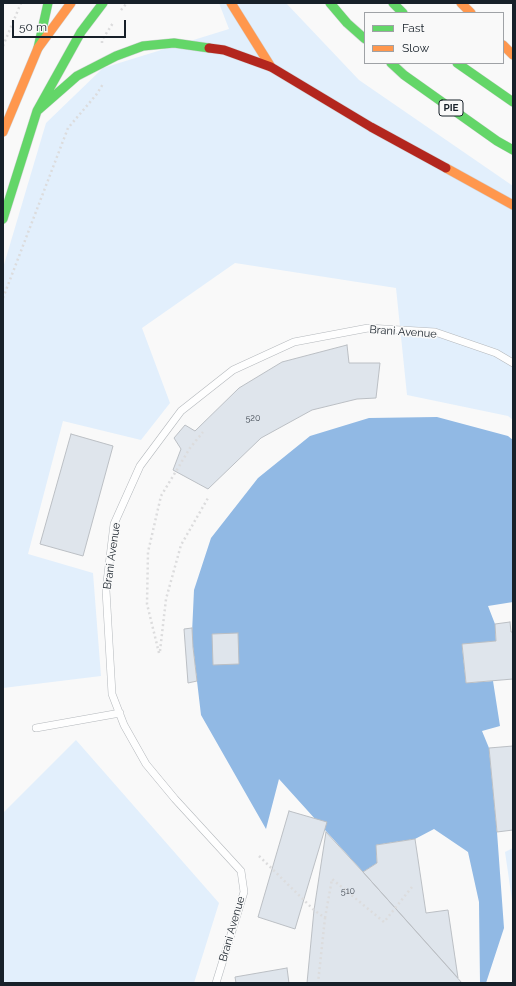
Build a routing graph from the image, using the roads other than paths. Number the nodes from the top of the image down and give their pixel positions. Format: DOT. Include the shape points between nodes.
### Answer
graph roads {
  1 [pos="48,3"];
  2 [pos="71,3"];
  3 [pos="103,3"];
  4 [pos="231,3"];
  5 [pos="330,3"];
  6 [pos="393,3"];
  7 [pos="461,3"];
  8 [pos="402,12"];
  9 [pos="470,12"];
  10 [pos="364,38"];
  11 [pos="504,46"];
  12 [pos="38,48"];
  13 [pos="513,55"];
  14 [pos="392,64"];
  15 [pos="458,64"];
  16 [pos="271,66"];
  17 [pos="513,102"];
  18 [pos="37,111"];
  19 [pos="3,132"];
  20 [pos="513,150"];
  21 [pos="513,205"];
  22 [pos="3,219"];
  23 [pos="513,363"];
  24 [pos="120,713"];
  25 [pos="36,728"];
  26 [pos="216,983"];
  1 -- 12 [label="main road"];
  2 -- 12 [label="main road"];
  3 -- 18 [label="main road" via="81,32"];
  4 -- 16 [label="main road"];
  5 -- 10 [label="main road"];
  6 -- 8 [label="main road"];
  7 -- 9 [label="main road"];
  11 -- 13 [label="main road"];
  12 -- 19 [label="main road"];
  14 -- 20 [label="main road, PIE" via="404,75"];
  15 -- 17 [label="main road"];
  16 -- 18 [label="main road" via="224,50 174,43 143,46 116,56 77,76"];
  16 -- 21 [label="main road" via="371,127"];
  18 -- 22 [label="main road"];
  23 -- 24 [label="lane, Brani Avenue" via="496,353 435,332 368,328 294,342 233,370 181,411 140,466 114,524 106,590 112,694"];
  24 -- 25 [label="lane"];
  24 -- 26 [label="lane, Brani Avenue" via="146,764 174,799 241,871 244,892"];
}
